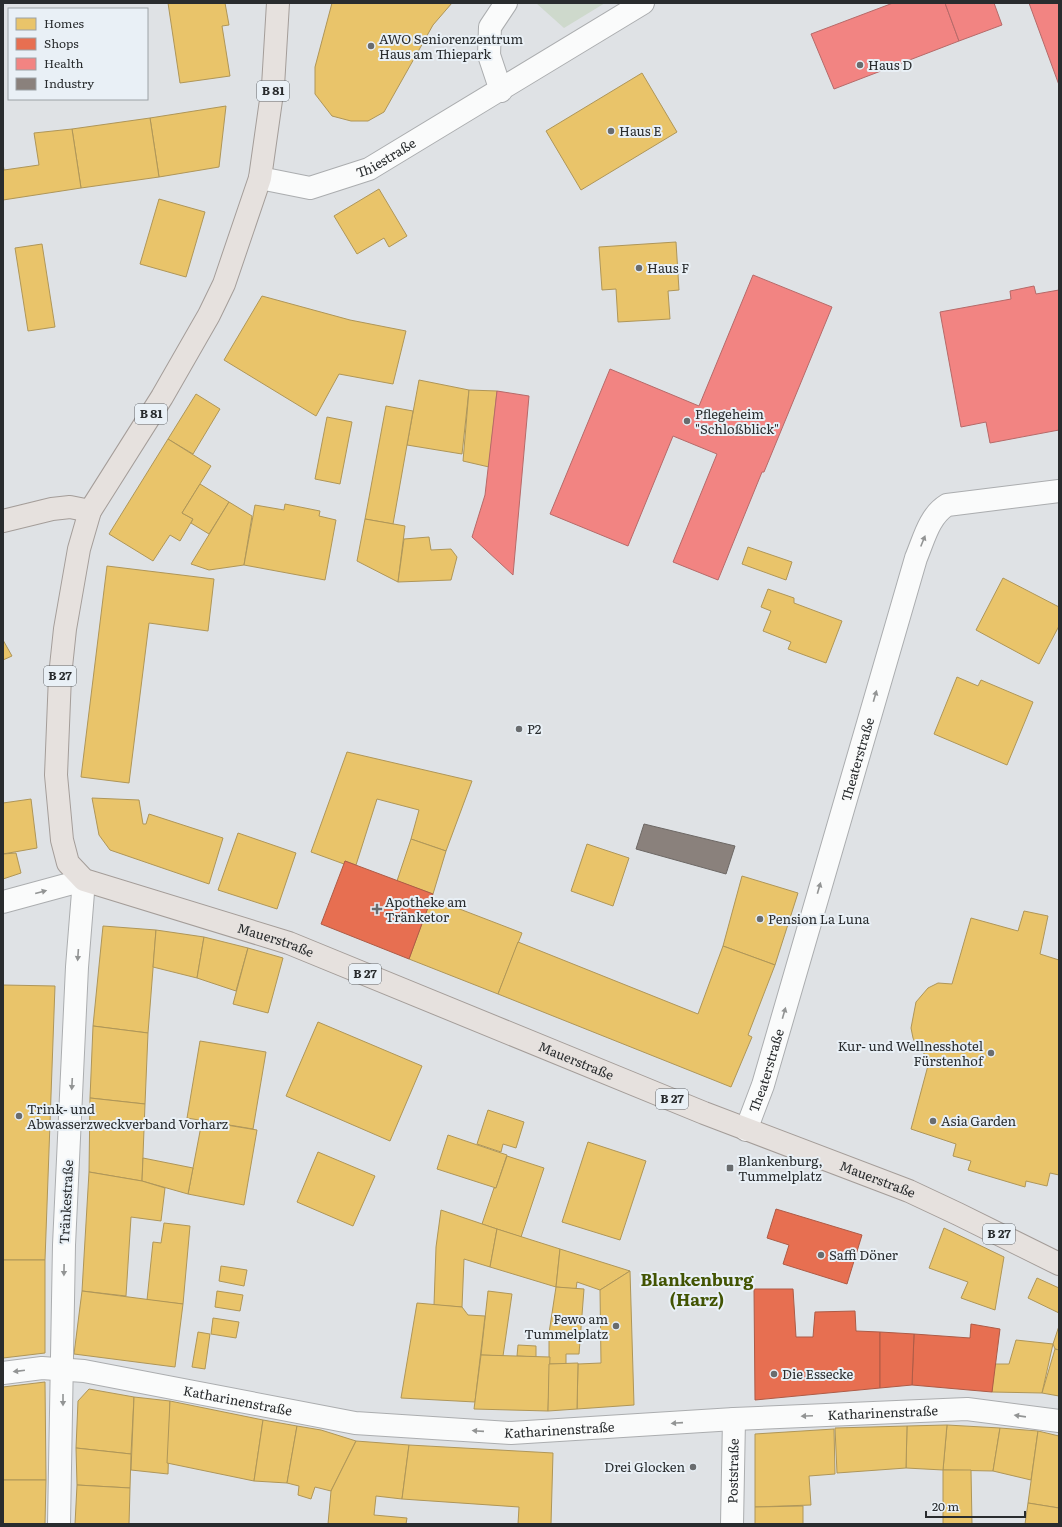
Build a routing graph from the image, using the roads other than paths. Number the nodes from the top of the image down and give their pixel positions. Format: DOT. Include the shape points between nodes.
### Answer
graph roads {
  1 [pos="278,3"];
  2 [pos="506,3"];
  3 [pos="643,3"];
  4 [pos="501,91"];
  5 [pos="260,178"];
  6 [pos="1059,491"];
  7 [pos="90,511"];
  8 [pos="3,521"];
  9 [pos="84,880"];
  10 [pos="3,902"];
  11 [pos="746,1130"];
  12 [pos="1059,1264"];
  13 [pos="63,1369"];
  14 [pos="3,1373"];
  15 [pos="734,1418"];
  16 [pos="1059,1421"];
  17 [pos="60,1524"];
  18 [pos="732,1524"];
  1 -- 5 [label="main road, B 81" via="273,86"];
  2 -- 4 [label="street" via="490,27 490,55"];
  3 -- 4 [label="street, Thiestraße"];
  4 -- 5 [label="street, Thiestraße" via="369,169 310,188"];
  5 -- 7 [label="main road, B 81" via="224,284 209,315 162,397"];
  11 -- 6 [label="street, Theaterstraße, one-way" via="763,1085 916,558 931,521 937,511 947,505"];
  7 -- 8 [label="main road" via="70,507 52,509"];
  7 -- 9 [label="main road, B 27" via="79,549 65,629 56,775 62,840 68,863"];
  10 -- 9 [label="street, one-way"];
  9 -- 11 [label="main road, Mauerstraße / B 27" via="289,943"];
  9 -- 13 [label="street, Tränkestraße, one-way" via="77,967 64,1245"];
  11 -- 12 [label="main road, Mauerstraße / B 27" via="915,1194"];
  13 -- 14 [label="street, Katharinenstraße, one-way" via="42,1368"];
  15 -- 13 [label="street, Katharinenstraße, one-way" via="511,1433 370,1424"];
  13 -- 17 [label="street, Tränkestraße, one-way"];
  16 -- 15 [label="street, Katharinenstraße, one-way" via="967,1409"];
  15 -- 18 [label="street, Poststraße"];
}
